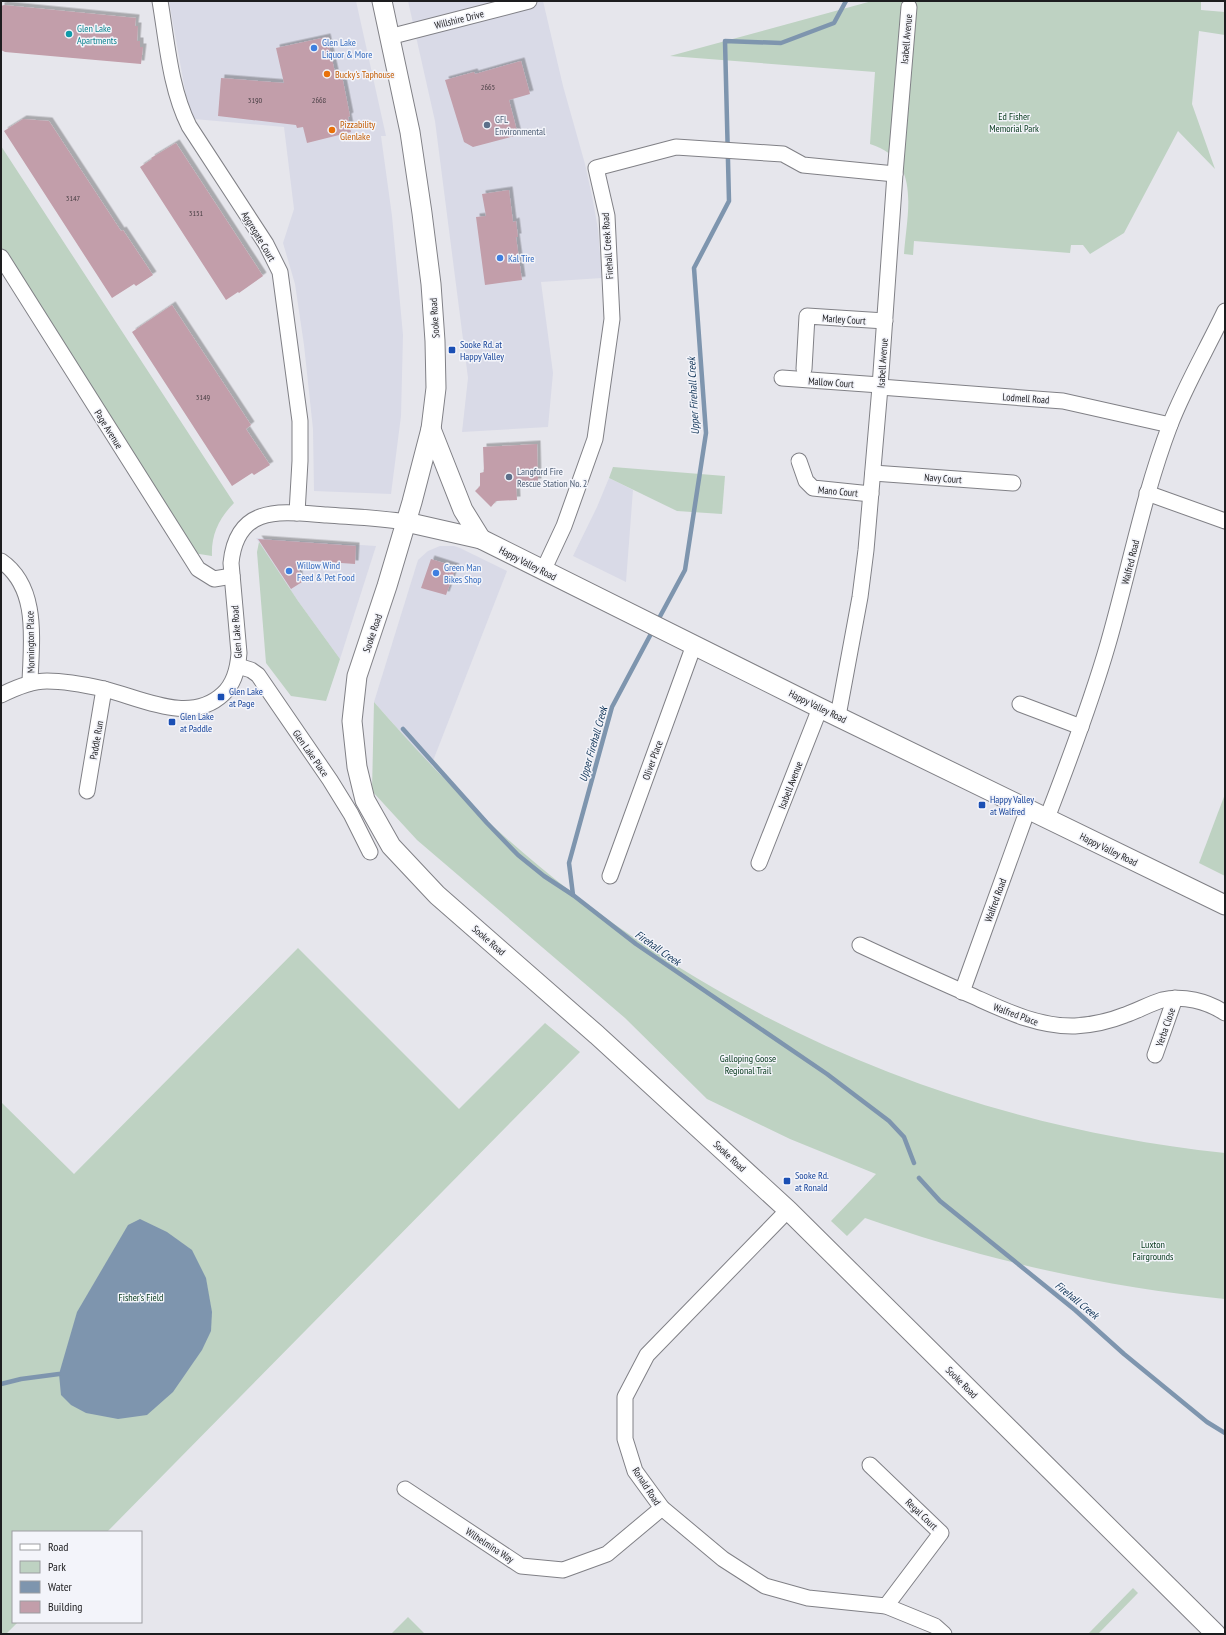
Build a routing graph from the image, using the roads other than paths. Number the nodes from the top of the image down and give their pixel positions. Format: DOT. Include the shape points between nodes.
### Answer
graph roads {
  1 [pos="160,1"];
  2 [pos="382,1"];
  3 [pos="529,1"];
  4 [pos="909,7"];
  5 [pos="389,37"];
  6 [pos="895,174"];
  7 [pos="1,257"];
  8 [pos="1224,313"];
  9 [pos="885,321"];
  10 [pos="804,369"];
  11 [pos="782,378"];
  12 [pos="880,386"];
  13 [pos="1170,425"];
  14 [pos="431,429"];
  15 [pos="799,461"];
  16 [pos="873,473"];
  17 [pos="1013,483"];
  18 [pos="1147,493"];
  19 [pos="871,494"];
  20 [pos="297,513"];
  21 [pos="1225,521"];
  22 [pos="406,522"];
  23 [pos="481,539"];
  24 [pos="1,561"];
  25 [pos="543,570"];
  26 [pos="232,576"];
  27 [pos="694,644"];
  28 [pos="238,666"];
  29 [pos="30,683"];
  30 [pos="104,689"];
  31 [pos="1,695"];
  32 [pos="1020,704"];
  33 [pos="820,708"];
  34 [pos="838,716"];
  35 [pos="1081,727"];
  36 [pos="87,791"];
  37 [pos="1028,809"];
  38 [pos="1047,818"];
  39 [pos="370,852"];
  40 [pos="759,862"];
  41 [pos="610,876"];
  42 [pos="1225,905"];
  43 [pos="860,945"];
  44 [pos="962,992"];
  45 [pos="1175,998"];
  46 [pos="1225,1013"];
  47 [pos="1155,1055"];
  48 [pos="788,1210"];
  49 [pos="870,1465"];
  50 [pos="405,1489"];
  51 [pos="662,1508"];
  52 [pos="886,1606"];
  53 [pos="944,1634"];
  54 [pos="1216,1634"];
  1 -- 20 [label="street, Aggregate Court" via="175,87 184,116 266,244 280,272 300,421"];
  2 -- 5 [label="main road, Sooke Road"];
  3 -- 5 [label="street, Willshire Drive"];
  4 -- 6 [label="street, Isabell Avenue"];
  5 -- 14 [label="main road, Sooke Road" via="410,132 431,284 436,388"];
  6 -- 9 [label="street, Isabell Avenue"];
  6 -- 25 [label="street, Firehall Creek Road" via="803,165 783,154 676,147 596,168 606,216 612,319 595,439 564,526"];
  7 -- 26 [label="street, Page Avenue" via="198,568 214,579"];
  8 -- 13 [label="street, Walfred Road"];
  9 -- 10 [label="street, Marley Court" via="808,316"];
  9 -- 12 [label="street, Isabell Avenue"];
  11 -- 12 [label="street, Mallow Court"];
  12 -- 13 [label="street, Lodmell Road" via="1064,401"];
  12 -- 16 [label="street, Isabell Avenue"];
  13 -- 18 [label="street, Walfred Road"];
  14 -- 22 [label="main road, Sooke Road"];
  14 -- 23 [label="main road" via="463,510"];
  15 -- 19 [label="street, Mano Court" via="806,481 813,488"];
  16 -- 17 [label="street, Navy Court"];
  16 -- 19 [label="street, Isabell Avenue"];
  18 -- 21 [label="street"];
  18 -- 35 [label="street, Walfred Road" via="1108,644"];
  19 -- 34 [label="street, Isabell Avenue" via="860,597"];
  20 -- 22 [label="street, Glen Lake Road"];
  20 -- 26 [label="street, Glen Lake Road" via="271,513 248,524 236,539 232,550"];
  22 -- 23 [label="main road, Happy Valley Road"];
  22 -- 48 [label="main road, Sooke Road" via="357,676 352,720 357,767 365,800 391,846 437,895 598,1035"];
  23 -- 25 [label="main road, Happy Valley Road"];
  24 -- 29 [label="street, Monnington Place" via="18,578 31,613"];
  25 -- 27 [label="main road, Happy Valley Road"];
  26 -- 28 [label="street, Glen Lake Road"];
  27 -- 33 [label="main road, Happy Valley Road"];
  27 -- 41 [label="street, Oliver Place"];
  28 -- 30 [label="street, Glen Lake Road" via="228,689 212,703 194,709 168,707"];
  28 -- 39 [label="street, Glen Lake Place" via="258,675 330,780"];
  29 -- 30 [label="street, Glen Lake Road" via="72,683"];
  29 -- 31 [label="street, Glen Lake Road"];
  30 -- 36 [label="street, Paddle Run"];
  32 -- 35 [label="street"];
  33 -- 34 [label="main road, Happy Valley Road"];
  33 -- 40 [label="street, Isabell Avenue"];
  34 -- 37 [label="main road, Happy Valley Road"];
  35 -- 38 [label="street, Walfred Road"];
  37 -- 38 [label="main road, Happy Valley Road"];
  37 -- 44 [label="street, Walfred Road"];
  38 -- 42 [label="main road, Happy Valley Road"];
  43 -- 44 [label="street, Walfred Place"];
  44 -- 45 [label="street, Walfred Place" via="1022,1018 1046,1024 1074,1026 1094,1024 1123,1016 1161,1000"];
  45 -- 46 [label="street, Walfred Place" via="1205,1002"];
  45 -- 47 [label="street, Yerba Close"];
  48 -- 51 [label="street, Ronald Road" via="647,1355 625,1397 625,1439 635,1471"];
  48 -- 54 [label="main road, Sooke Road"];
  49 -- 52 [label="street, Regal Court" via="941,1533"];
  50 -- 51 [label="street, Wilhelmina Way" via="521,1566 563,1570 607,1554"];
  51 -- 52 [label="street, Ronald Road" via="723,1559 765,1586 808,1598"];
  52 -- 53 [label="street, Ronald Road" via="935,1626"];
}
